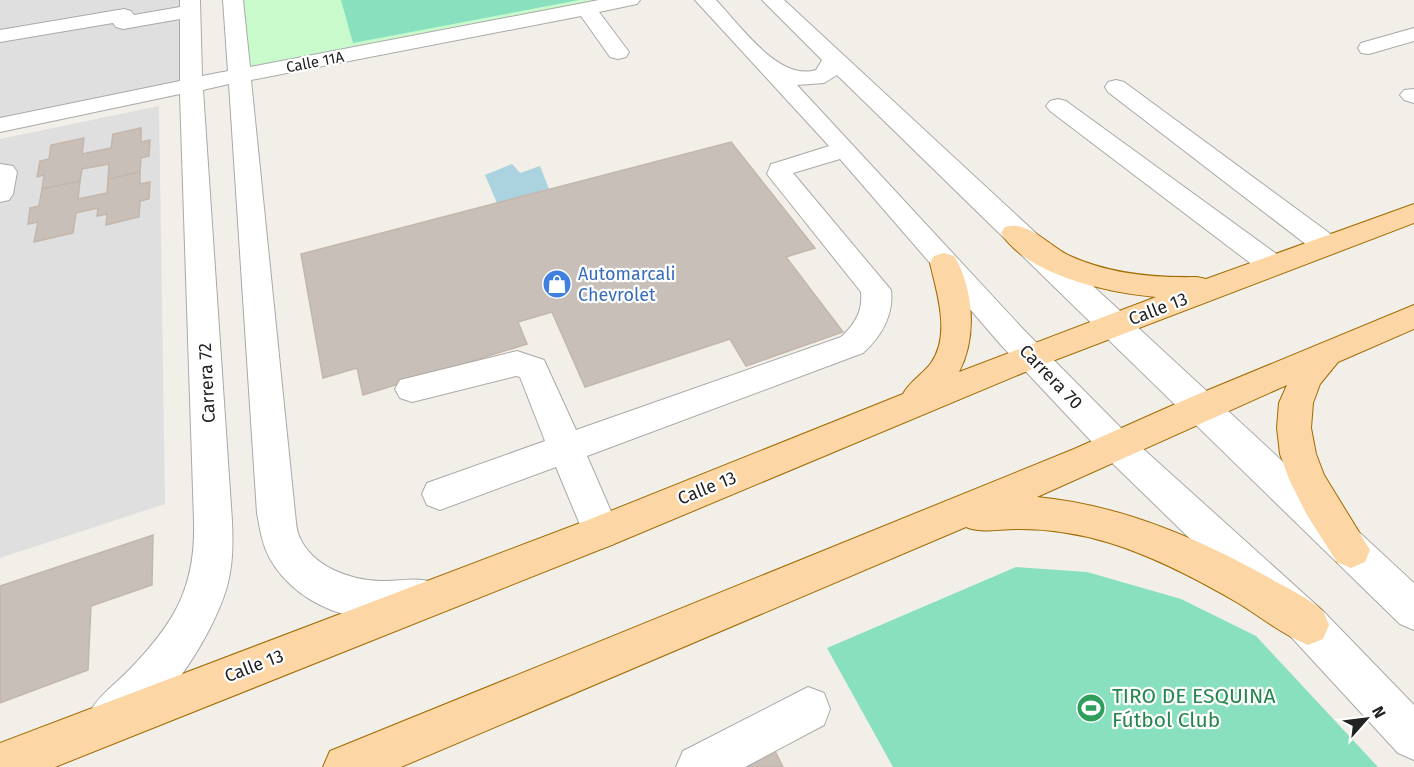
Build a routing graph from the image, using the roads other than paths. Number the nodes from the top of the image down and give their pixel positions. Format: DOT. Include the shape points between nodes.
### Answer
graph roads {
  1 [pos="233,0"];
  2 [pos="630,0"];
  3 [pos="705,0"];
  4 [pos="772,0"];
  5 [pos="190,5"];
  6 [pos="586,9"];
  7 [pos="123,23"];
  8 [pos="1414,34"];
  9 [pos="0,36"];
  10 [pos="1370,48"];
  11 [pos="618,52"];
  12 [pos="0,54"];
  13 [pos="829,54"];
  14 [pos="770,69"];
  15 [pos="239,77"];
  16 [pos="192,85"];
  17 [pos="1116,87"];
  18 [pos="1058,105"];
  19 [pos="0,125"];
  20 [pos="845,149"];
  21 [pos="0,172"];
  22 [pos="0,194"];
  23 [pos="1414,213"];
  24 [pos="1016,233"];
  25 [pos="1326,245"];
  26 [pos="944,263"];
  27 [pos="1272,265"];
  28 [pos="1237,278"];
  29 [pos="1414,316"];
  30 [pos="1113,327"];
  31 [pos="1328,353"];
  32 [pos="1031,356"];
  33 [pos="412,389"];
  34 [pos="909,406"];
  35 [pos="1201,408"];
  36 [pos="1118,447"];
  37 [pos="566,448"];
  38 [pos="440,494"];
  39 [pos="945,517"];
  40 [pos="601,532"];
  41 [pos="1351,550"];
  42 [pos="440,593"];
  43 [pos="1414,610"];
  44 [pos="1308,625"];
  45 [pos="808,709"];
  46 [pos="100,727"];
  47 [pos="1414,737"];
  48 [pos="0,766"];
  49 [pos="349,766"];
  50 [pos="699,767"];
  1 -- 15 [label="street"];
  2 -- 6 [label="street, Calle 11A"];
  3 -- 14 [label="street, Carrera 70"];
  4 -- 13 [label="street"];
  5 -- 7 [label="street"];
  5 -- 16 [label="street, Carrera 72"];
  6 -- 11 [label="street"];
  6 -- 15 [label="street, Calle 11A"];
  7 -- 9 [label="street" via="124,15"];
  7 -- 12 [label="street" via="123,32"];
  8 -- 10 [label="street"];
  13 -- 14 [label="street" via="832,67 817,77 791,78"];
  13 -- 24 [label="street"];
  14 -- 20 [label="street, Carrera 70"];
  15 -- 16 [label="street, Calle 11A"];
  15 -- 42 [label="street" via="276,513 282,543 299,569 325,588 360,600 399,601"];
  16 -- 19 [label="street, Calle 11A"];
  16 -- 46 [label="street, Carrera 72" via="213,515 212,567 203,598 164,664"];
  17 -- 25 [label="street"];
  18 -- 27 [label="street"];
  20 -- 26 [label="street, Carrera 70"];
  20 -- 37 [label="street" via="784,168 780,174 876,290 877,310 861,338 852,345"];
  21 -- 22 [label="street" via="4,172"];
  23 -- 25 [label="main road, Calle 13"];
  24 -- 28 [label="main road" via="1041,253 1113,280 1180,288 1212,286"];
  24 -- 30 [label="street"];
  25 -- 27 [label="main road, Calle 13"];
  26 -- 32 [label="street, Carrera 70"];
  26 -- 34 [label="main road" via="956,301 956,340 940,375"];
  27 -- 28 [label="main road, Calle 13"];
  28 -- 30 [label="main road, Calle 13"];
  29 -- 31 [label="main road"];
  30 -- 32 [label="main road, Calle 13"];
  30 -- 35 [label="street"];
  31 -- 35 [label="main road"];
  31 -- 41 [label="main road" via="1312,367 1301,385 1294,429 1298,456 1309,485"];
  32 -- 34 [label="main road, Calle 13"];
  32 -- 36 [label="street, Carrera 70"];
  33 -- 37 [label="street" via="517,363 527,365 533,369"];
  34 -- 40 [label="main road, Calle 13"];
  35 -- 36 [label="main road"];
  35 -- 41 [label="street"];
  36 -- 39 [label="main road"];
  36 -- 44 [label="street, Carrera 70"];
  37 -- 38 [label="street"];
  37 -- 40 [label="street"];
  39 -- 44 [label="main road" via="986,512 1029,513 1117,529 1164,544 1211,566"];
  39 -- 49 [label="main road"];
  40 -- 42 [label="main road, Calle 13"];
  41 -- 43 [label="street"];
  42 -- 46 [label="main road, Calle 13"];
  44 -- 47 [label="street, Carrera 70"];
  45 -- 50 [label="street"];
  46 -- 48 [label="main road, Calle 13"];
}
